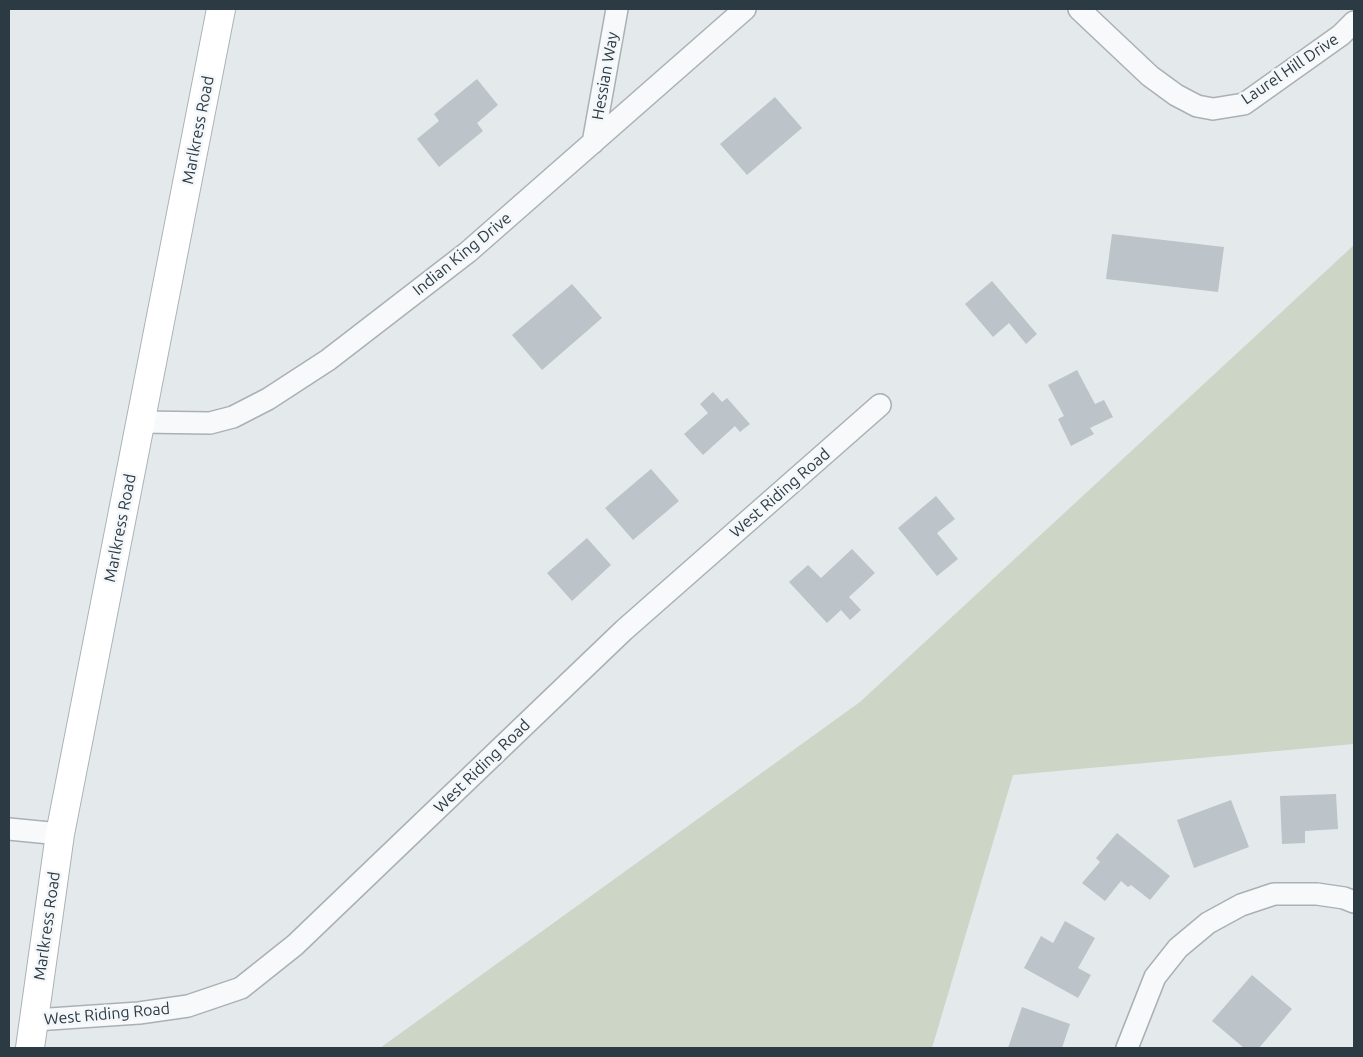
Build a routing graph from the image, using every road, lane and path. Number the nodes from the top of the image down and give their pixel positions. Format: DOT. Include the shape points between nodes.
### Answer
graph roads {
  1 [pos="221,9"];
  2 [pos="617,9"];
  3 [pos="745,9"];
  4 [pos="1079,9"];
  5 [pos="1354,22"];
  6 [pos="593,143"];
  7 [pos="880,406"];
  8 [pos="141,422"];
  9 [pos="9,829"];
  10 [pos="60,834"];
  11 [pos="1354,902"];
  12 [pos="34,1020"];
  13 [pos="30,1048"];
  14 [pos="1127,1048"];
  1 -- 8 [label="street, Marlkress Road"];
  2 -- 6 [label="street, Hessian Way"];
  3 -- 6 [label="street, Indian King Drive"];
  4 -- 5 [label="street, Laurel Hill Drive" via="1150,76 1197,106 1213,109 1244,104 1341,35"];
  6 -- 8 [label="street, Indian King Drive" via="468,252 328,360 268,400 233,417 210,423"];
  7 -- 12 [label="street, West Riding Road" via="624,630 295,945 241,988 188,1006 139,1014"];
  8 -- 10 [label="street, Marlkress Road"];
  9 -- 10 [label="street"];
  10 -- 12 [label="street, Marlkress Road"];
  11 -- 14 [label="street" via="1316,894 1274,894 1241,904 1208,923 1178,948 1155,977"];
  12 -- 13 [label="street, Marlkress Road"];
}
